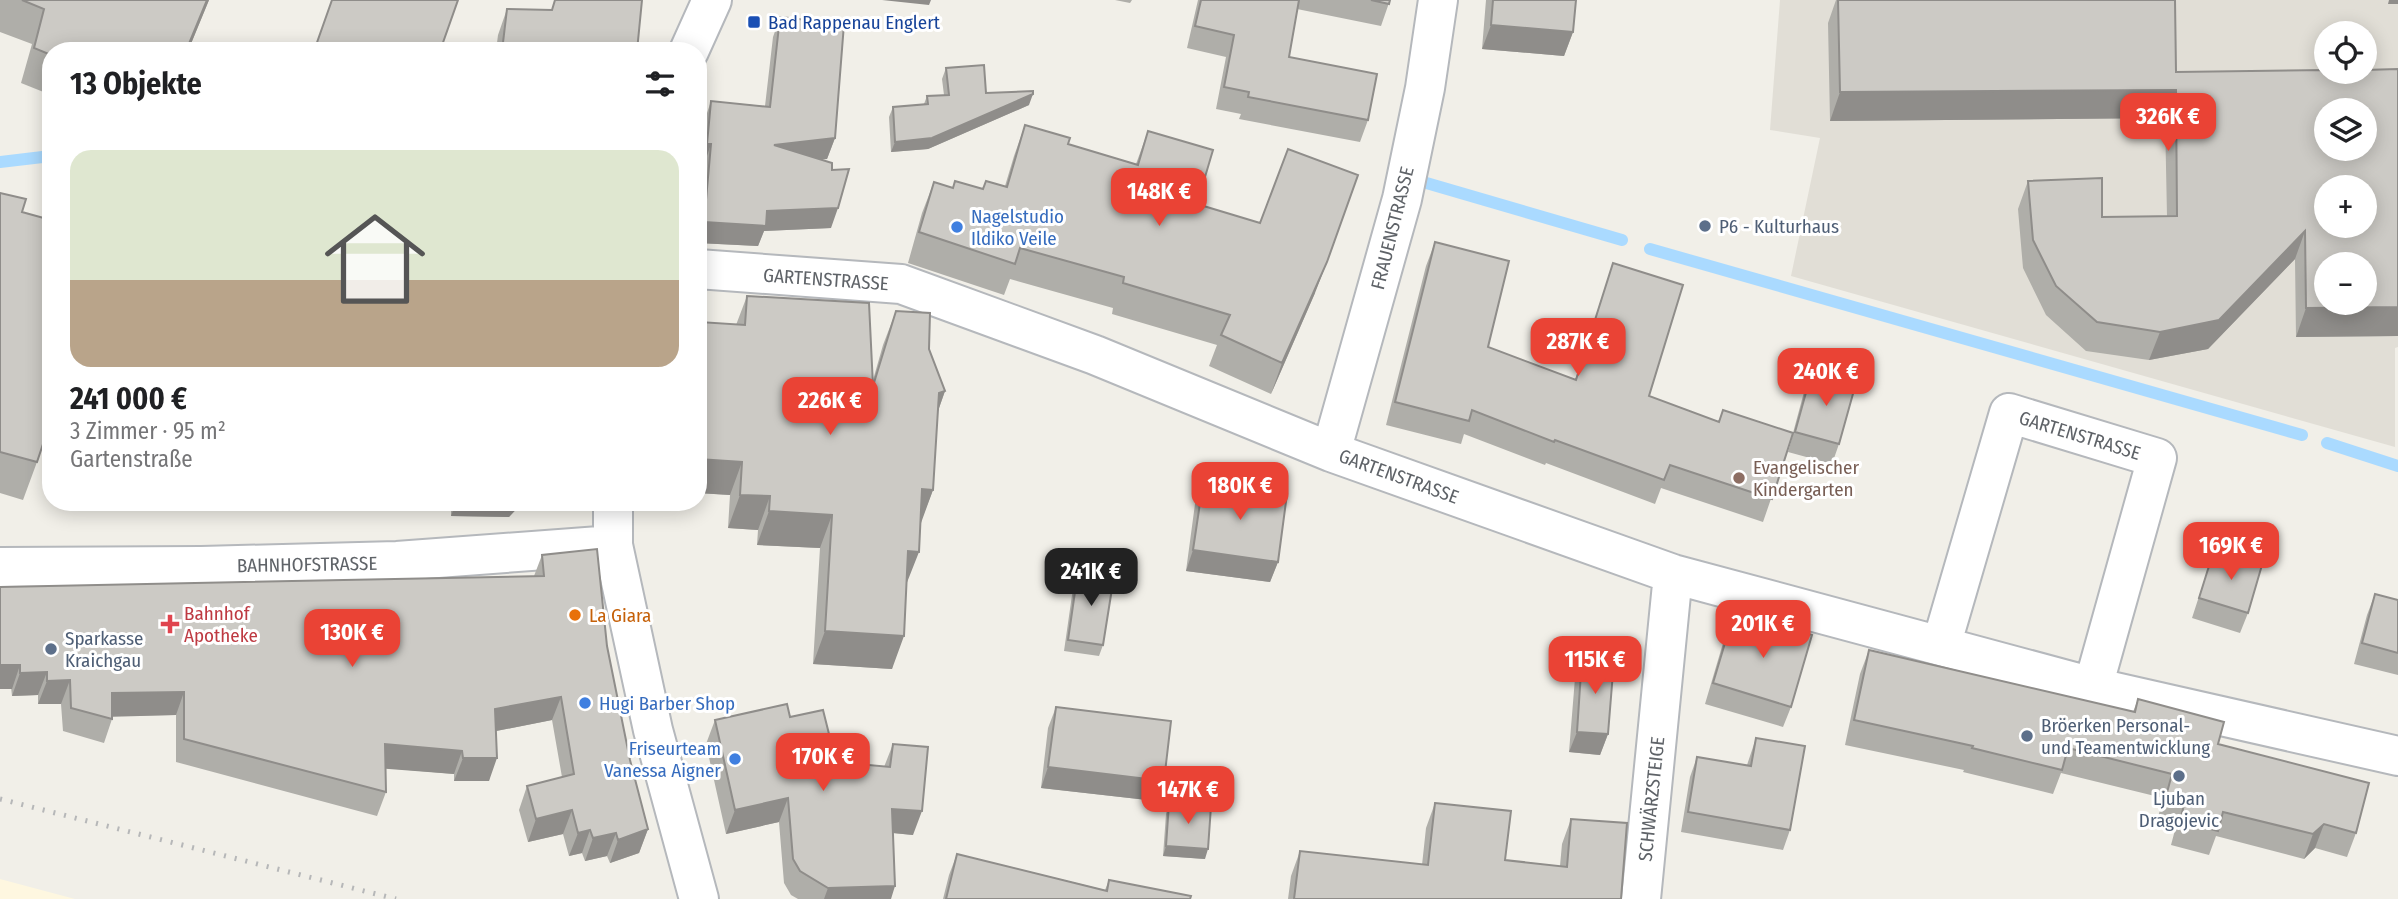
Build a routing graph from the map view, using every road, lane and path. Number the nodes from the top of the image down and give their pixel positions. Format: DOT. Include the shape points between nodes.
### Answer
graph roads {
  1 [pos="712,0"];
  2 [pos="1438,0"];
  3 [pos="693,42"];
  4 [pos="707,271"];
  5 [pos="1331,452"];
  6 [pos="613,511"];
  7 [pos="613,545"];
  8 [pos="0,567"];
  9 [pos="1673,574"];
  10 [pos="1941,646"];
  11 [pos="2093,687"];
  12 [pos="2398,757"];
  13 [pos="699,899"];
  14 [pos="1641,899"];
  1 -- 3 [label="street"];
  2 -- 5 [label="street, FRAUENSTRASSE" via="1402,199"];
  4 -- 5 [label="street, GARTENSTRASSE" via="901,285 1095,355"];
  5 -- 9 [label="street, GARTENSTRASSE"];
  6 -- 7 [label="street"];
  7 -- 8 [label="street, BAHNHOFSTRASSE" via="397,561"];
  7 -- 13 [label="street" via="653,730"];
  9 -- 10 [label="street, GARTENSTRASSE"];
  9 -- 14 [label="street, SCHWÄRZSTEIGE"];
  10 -- 11 [label="street, GARTENSTRASSE"];
  10 -- 11 [label="street, GARTENSTRASSE" via="2009,413 2157,458"];
  11 -- 12 [label="street, GARTENSTRASSE"];
}
